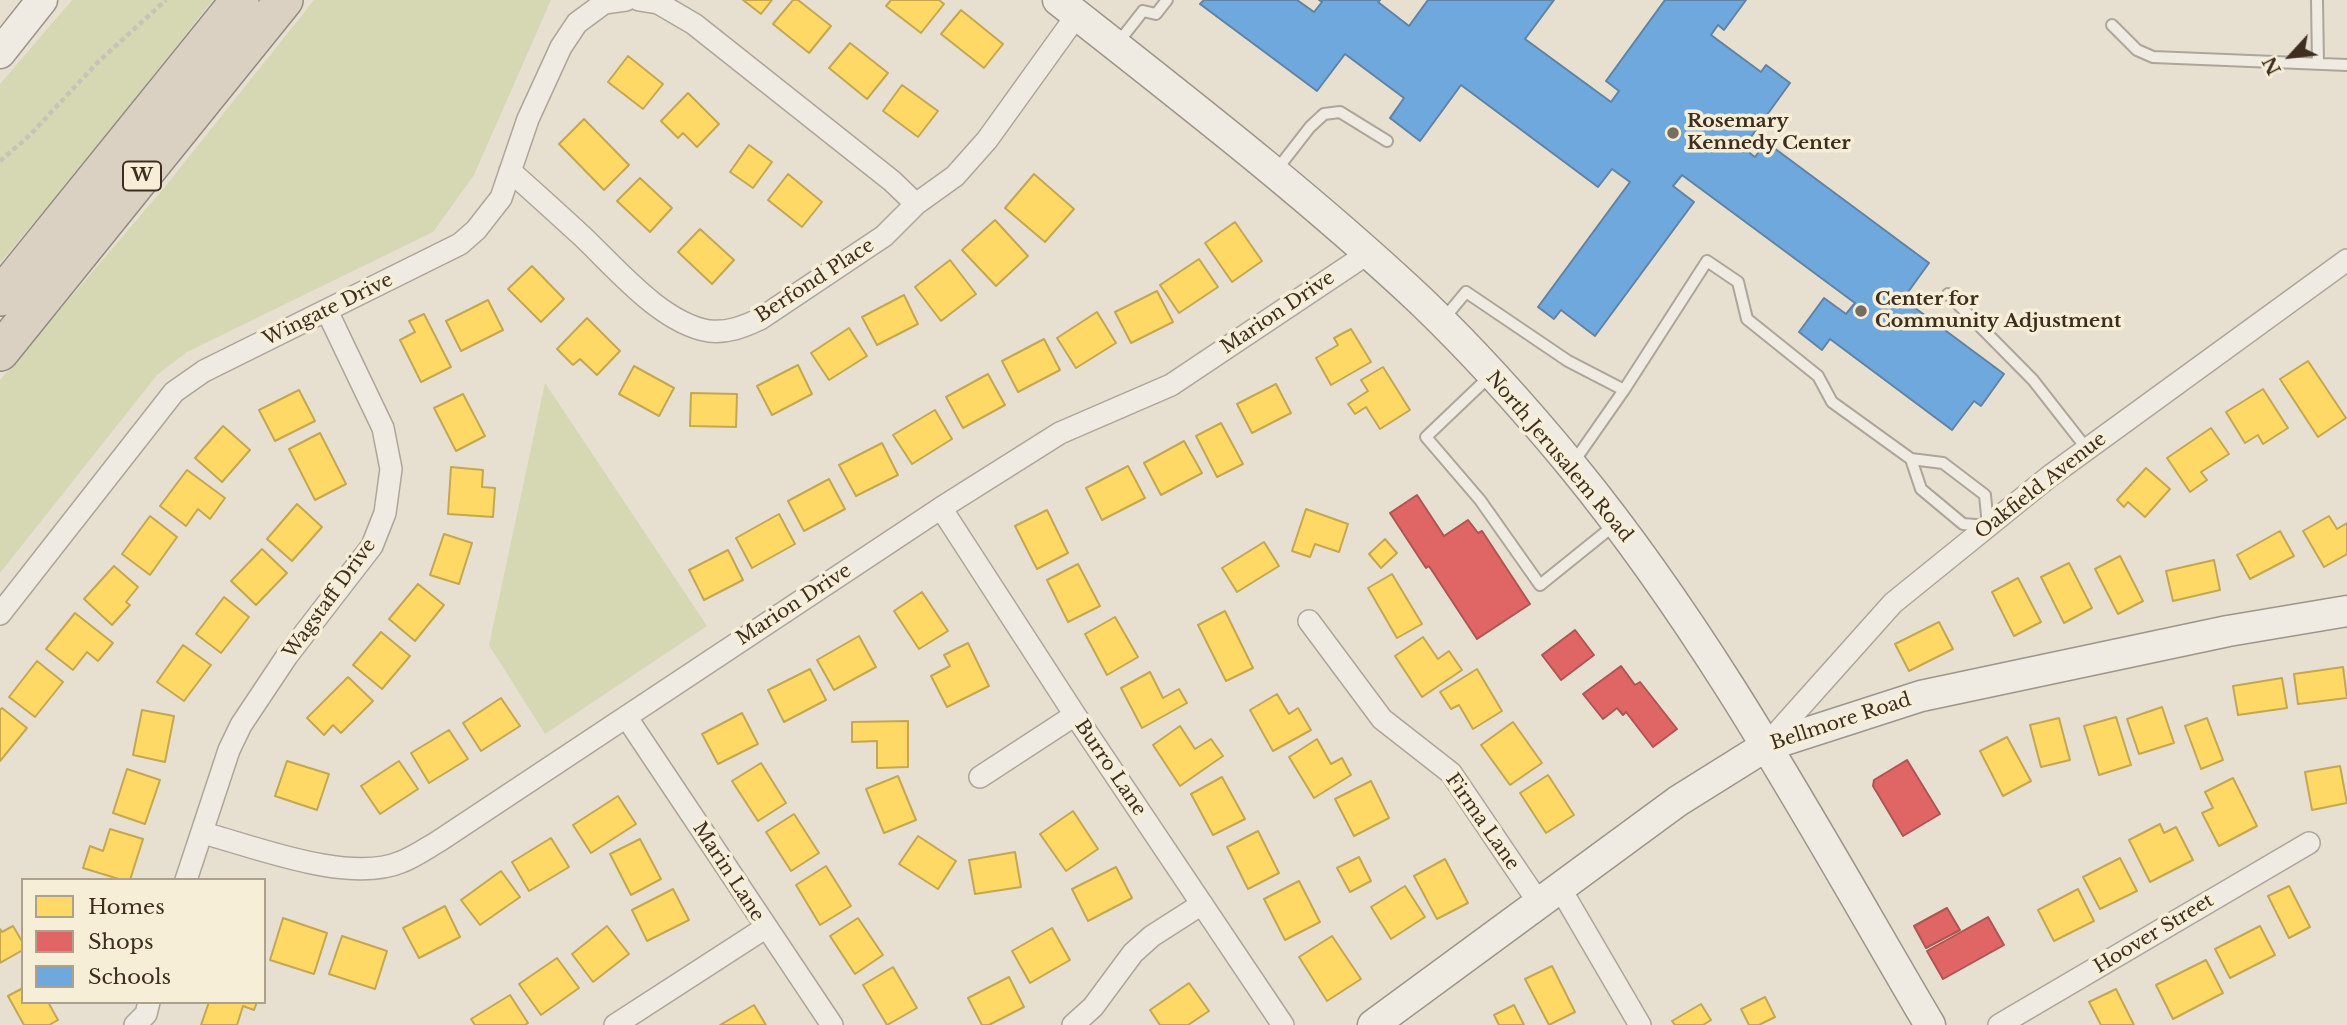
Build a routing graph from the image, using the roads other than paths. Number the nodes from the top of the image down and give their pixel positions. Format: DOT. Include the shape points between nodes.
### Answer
graph roads {
  1 [pos="42,0"];
  2 [pos="240,0"];
  3 [pos="284,0"];
  4 [pos="626,0"];
  5 [pos="639,0"];
  6 [pos="1167,0"];
  7 [pos="2317,0"];
  8 [pos="1142,6"];
  9 [pos="1068,7"];
  10 [pos="2112,25"];
  11 [pos="1115,46"];
  12 [pos="0,54"];
  13 [pos="2318,64"];
  14 [pos="2347,65"];
  15 [pos="1387,141"];
  16 [pos="510,171"];
  17 [pos="1273,173"];
  18 [pos="916,204"];
  19 [pos="1367,254"];
  20 [pos="2347,260"];
  21 [pos="1948,294"];
  22 [pos="0,297"];
  23 [pos="327,311"];
  24 [pos="1441,322"];
  25 [pos="0,352"];
  26 [pos="1491,375"];
  27 [pos="1624,390"];
  28 [pos="2087,449"];
  29 [pos="1911,459"];
  30 [pos="1571,465"];
  31 [pos="941,508"];
  32 [pos="1617,523"];
  33 [pos="1988,526"];
  34 [pos="2347,611"];
  35 [pos="0,614"];
  36 [pos="1309,621"];
  37 [pos="1075,715"];
  38 [pos="627,718"];
  39 [pos="1766,746"];
  40 [pos="980,777"];
  41 [pos="203,833"];
  42 [pos="2309,844"];
  43 [pos="187,878"];
  44 [pos="1549,896"];
  45 [pos="1202,904"];
  46 [pos="765,929"];
  47 [pos="148,1004"];
  48 [pos="135,1025"];
  49 [pos="615,1025"];
  50 [pos="832,1025"];
  51 [pos="1073,1025"];
  52 [pos="1283,1025"];
  53 [pos="1373,1025"];
  54 [pos="1640,1025"];
  55 [pos="1930,1025"];
  56 [pos="1999,1025"];
  1 -- 12 [label="main road"];
  2 -- 22 [label="highway, W"];
  3 -- 25 [label="highway, W"];
  4 -- 16 [label="street, Wingate Drive" via="604,3 577,23 528,119"];
  5 -- 18 [label="street" via="658,4 694,24"];
  6 -- 8 [label="lane" via="1156,14"];
  7 -- 13 [label="lane"];
  8 -- 11 [label="lane"];
  9 -- 11 [label="main road, North Jerusalem Road"];
  9 -- 18 [label="street, Berfond Place" via="987,140 955,176"];
  10 -- 13 [label="lane" via="2137,50 2153,57"];
  11 -- 17 [label="main road, North Jerusalem Road"];
  13 -- 14 [label="lane"];
  15 -- 17 [label="lane" via="1340,112 1324,114"];
  16 -- 18 [label="street, Berfond Place" via="650,300 681,322 707,330 734,330 760,319 884,236"];
  16 -- 23 [label="street, Wingate Drive" via="501,198 460,244"];
  17 -- 19 [label="main road, North Jerusalem Road"];
  19 -- 24 [label="main road, North Jerusalem Road"];
  19 -- 31 [label="street, Marion Drive" via="1171,385 1060,433"];
  20 -- 28 [label="street, Oakfield Avenue"];
  21 -- 28 [label="lane" via="2033,380"];
  23 -- 35 [label="street, Wingate Drive" via="204,370 174,392"];
  23 -- 41 [label="street, Wagstaff Drive" via="383,428 391,469 386,513 372,547 287,656 241,725"];
  24 -- 26 [label="main road, North Jerusalem Road"];
  24 -- 27 [label="lane" via="1466,292 1568,361"];
  26 -- 30 [label="main road, North Jerusalem Road"];
  26 -- 32 [label="lane" via="1426,437 1480,500 1540,585"];
  27 -- 29 [label="lane" via="1707,261 1738,282 1747,319 1818,376 1832,402"];
  27 -- 30 [label="lane"];
  28 -- 33 [label="street, Oakfield Avenue"];
  29 -- 33 [label="lane" via="1921,489 1962,524"];
  29 -- 33 [label="lane" via="1943,463 1985,495"];
  30 -- 32 [label="main road, North Jerusalem Road"];
  31 -- 37 [label="street, Burro Lane"];
  31 -- 38 [label="street, Marion Drive"];
  32 -- 39 [label="main road, North Jerusalem Road"];
  33 -- 39 [label="street, Oakfield Avenue" via="1893,603"];
  34 -- 39 [label="main road, Bellmore Road" via="2228,631 1921,696"];
  36 -- 44 [label="street, Firma Lane" via="1382,719 1451,773"];
  37 -- 40 [label="street"];
  37 -- 45 [label="street, Burro Lane"];
  38 -- 41 [label="street, Marion Drive" via="400,863 330,868"];
  38 -- 46 [label="street, Marin Lane"];
  39 -- 44 [label="main road, Bellmore Road" via="1678,801"];
  39 -- 55 [label="main road, North Jerusalem Road"];
  41 -- 43 [label="street, Wagstaff Drive"];
  42 -- 56 [label="street, Hoover Street"];
  44 -- 53 [label="main road, Bellmore Road"];
  44 -- 54 [label="street, Firma Lane"];
  45 -- 51 [label="street" via="1133,953 1093,1007"];
  45 -- 52 [label="street, Burro Lane"];
  46 -- 49 [label="street"];
  46 -- 50 [label="street, Marin Lane"];
  47 -- 48 [label="street"];
}
